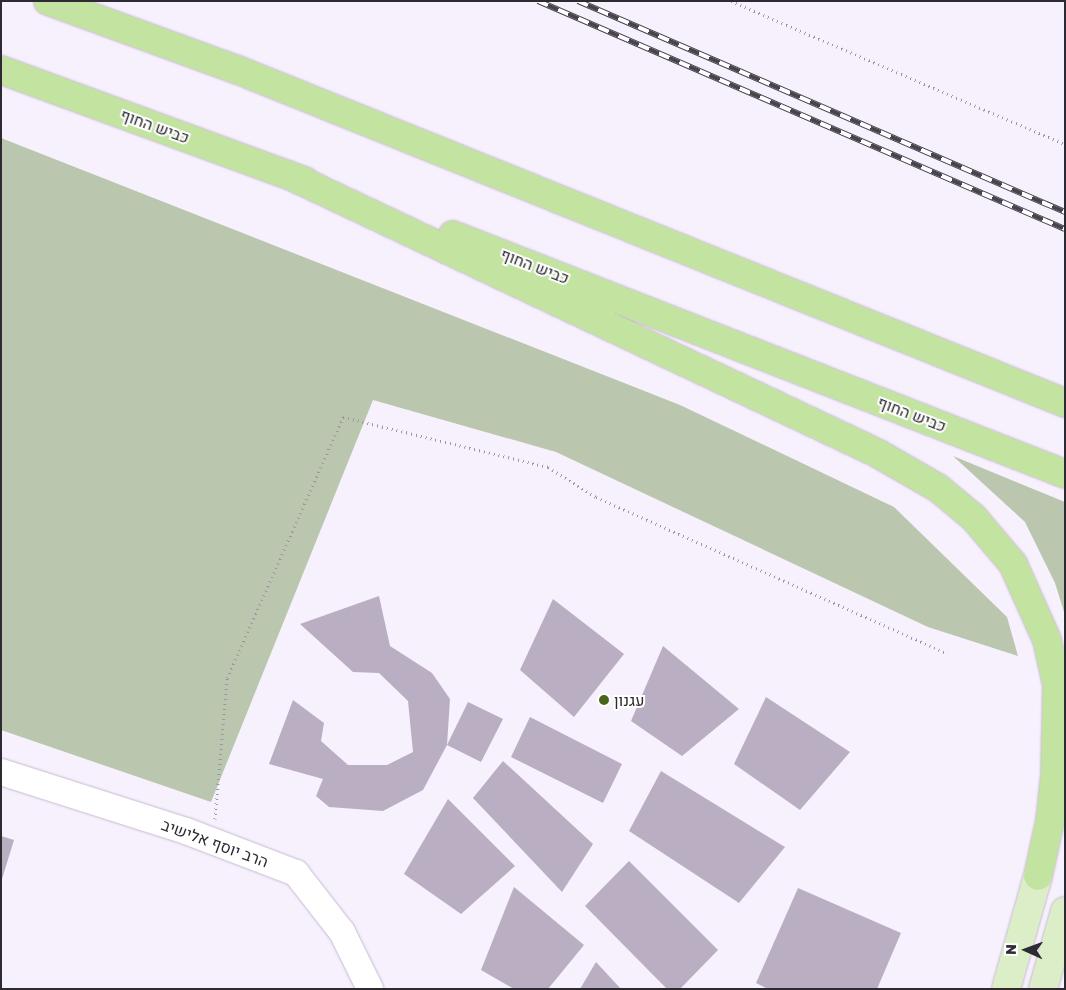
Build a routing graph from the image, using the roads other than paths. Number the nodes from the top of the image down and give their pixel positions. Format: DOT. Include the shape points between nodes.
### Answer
graph roads {
  1 [pos="48,1"];
  2 [pos="1,70"];
  3 [pos="289,175"];
  4 [pos="1065,403"];
  5 [pos="1065,474"];
  6 [pos="1,772"];
  7 [pos="1038,876"];
  8 [pos="1065,911"];
  9 [pos="370,989"];
  10 [pos="1006,989"];
  11 [pos="1042,989"];
  1 -- 4 [label="highway" via="238,70"];
  2 -- 3 [label="highway, כביש החוף"];
  3 -- 5 [label="highway, כביש החוף" via="520,259"];
  3 -- 7 [label="highway" via="877,452 938,488 974,518 1013,564 1047,640 1057,685 1055,775 1050,821"];
  6 -- 9 [label="street, הרב יוסף אלישיב" via="214,842 296,873 342,932"];
  7 -- 10 [label="main road"];
  8 -- 11 [label="main road"];
}
